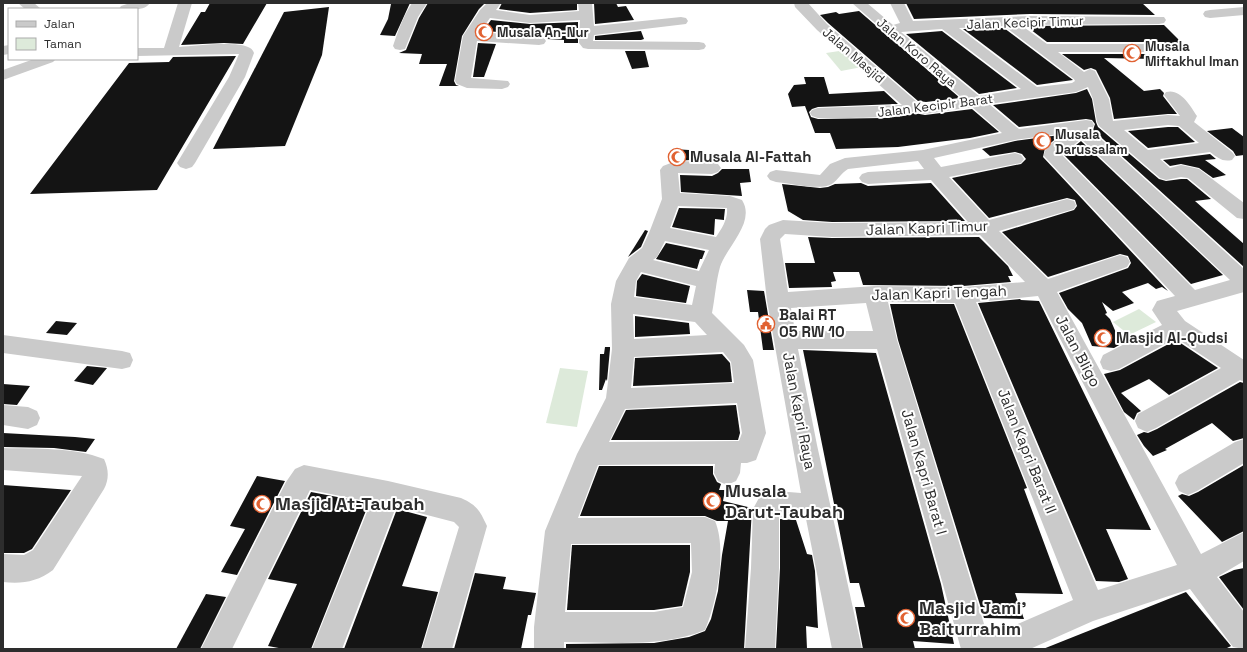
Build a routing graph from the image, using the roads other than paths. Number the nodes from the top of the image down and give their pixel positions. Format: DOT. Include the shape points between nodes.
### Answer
graph roads {
  1 [pos="143,3"];
  2 [pos="186,3"];
  3 [pos="420,3"];
  4 [pos="801,3"];
  5 [pos="859,3"];
  6 [pos="897,3"];
  7 [pos="129,8"];
  8 [pos="490,8"];
  9 [pos="586,9"];
  10 [pos="1244,11"];
  11 [pos="1210,14"];
  12 [pos="1026,15"];
  13 [pos="1159,20"];
  14 [pos="680,21"];
  15 [pos="1008,22"];
  16 [pos="946,25"];
  17 [pos="908,26"];
  18 [pos="892,29"];
  19 [pos="586,31"];
  20 [pos="470,36"];
  21 [pos="539,41"];
  22 [pos="400,46"];
  23 [pos="699,46"];
  24 [pos="1161,48"];
  25 [pos="138,52"];
  26 [pos="170,52"];
  27 [pos="1051,52"];
  28 [pos="45,60"];
  29 [pos="1090,74"];
  30 [pos="3,75"];
  31 [pos="502,84"];
  32 [pos="1034,92"];
  33 [pos="1172,95"];
  34 [pos="976,102"];
  35 [pos="911,105"];
  36 [pos="818,113"];
  37 [pos="1183,120"];
  38 [pos="1107,124"];
  39 [pos="1009,136"];
  40 [pos="923,155"];
  41 [pos="1144,156"];
  42 [pos="1015,159"];
  43 [pos="186,163"];
  44 [pos="712,168"];
  45 [pos="936,174"];
  46 [pos="776,176"];
  47 [pos="868,178"];
  48 [pos="671,199"];
  49 [pos="1067,205"];
  50 [pos="1244,213"];
  51 [pos="985,228"];
  52 [pos="832,230"];
  53 [pos="659,233"];
  54 [pos="721,245"];
  55 [pos="1120,262"];
  56 [pos="636,264"];
  57 [pos="708,281"];
  58 [pos="1244,281"];
  59 [pos="1244,284"];
  60 [pos="1044,288"];
  61 [pos="875,294"];
  62 [pos="963,295"];
  63 [pos="1191,299"];
  64 [pos="778,301"];
  65 [pos="622,304"];
  66 [pos="701,315"];
  67 [pos="1177,327"];
  68 [pos="1212,337"];
  69 [pos="786,340"];
  70 [pos="886,340"];
  71 [pos="727,343"];
  72 [pos="3,344"];
  73 [pos="623,349"];
  74 [pos="122,360"];
  75 [pos="1111,362"];
  76 [pos="1243,366"];
  77 [pos="748,392"];
  78 [pos="618,399"];
  79 [pos="3,416"];
  80 [pos="28,418"];
  81 [pos="1146,421"];
  82 [pos="1244,450"];
  83 [pos="590,454"];
  84 [pos="3,459"];
  85 [pos="1188,483"];
  86 [pos="388,493"];
  87 [pos="818,507"];
  88 [pos="559,530"];
  89 [pos="1244,546"];
  90 [pos="3,568"];
  91 [pos="1196,573"];
  92 [pos="1090,607"];
  93 [pos="1244,636"];
  94 [pos="549,638"];
  95 [pos="216,649"];
  96 [pos="327,649"];
  97 [pos="437,649"];
  98 [pos="760,649"];
  99 [pos="847,649"];
  100 [pos="976,649"];
  101 [pos="996,649"];
  1 -- 7 [label="street"];
  2 -- 26 [label="street"];
  3 -- 22 [label="street"];
  4 -- 35 [label="street, Jalan Masjid" via="822,27"];
  5 -- 18 [label="street, Jalan Koro Raya"];
  6 -- 17 [label="street"];
  8 -- 9 [label="street" via="530,19"];
  8 -- 20 [label="street"];
  9 -- 19 [label="street"];
  10 -- 11 [label="street"];
  12 -- 13 [label="street, Jalan Kecipir Timur"];
  12 -- 15 [label="street, Jalan Kecipir Timur"];
  12 -- 27 [label="street"];
  14 -- 19 [label="street"];
  15 -- 16 [label="street, Jalan Kecipir Timur"];
  15 -- 27 [label="street"];
  16 -- 17 [label="street, Jalan Kecipir Timur"];
  16 -- 32 [label="street"];
  17 -- 18 [label="street, Jalan Kecipir Timur"];
  18 -- 34 [label="street, Jalan Koro Raya"];
  19 -- 23 [label="street" via="586,43 590,46"];
  20 -- 21 [label="street"];
  20 -- 31 [label="street" via="463,81"];
  24 -- 27 [label="street"];
  25 -- 26 [label="street"];
  26 -- 43 [label="street" via="229,48 243,50 246,53 237,76"];
  27 -- 32 [label="street, Jalan Kecipir Barat" via="1081,77 1083,83 1076,87"];
  28 -- 30 [label="street"];
  29 -- 38 [label="street" via="1101,99"];
  32 -- 34 [label="street, Jalan Kecipir Barat"];
  33 -- 37 [label="street" via="1189,116"];
  34 -- 35 [label="street, Jalan Kecipir Barat" via="925,109"];
  34 -- 39 [label="street, Jalan Koro Raya"];
  35 -- 36 [label="street, Jalan Kecipir Barat" via="906,110 898,112"];
  37 -- 38 [label="street"];
  37 -- 41 [label="street" via="1220,151"];
  38 -- 39 [label="street"];
  38 -- 41 [label="street"];
  39 -- 40 [label="street"];
  40 -- 45 [label="street, Jalan Bligo"];
  40 -- 46 [label="street" via="845,164 838,166 823,181"];
  41 -- 50 [label="street" via="1166,174 1181,171 1193,173"];
  42 -- 45 [label="street"];
  44 -- 48 [label="street" via="669,170"];
  45 -- 47 [label="street"];
  45 -- 51 [label="street, Jalan Bligo"];
  48 -- 53 [label="street"];
  48 -- 54 [label="street" via="735,204 737,212 732,228"];
  49 -- 51 [label="street, Jalan Kapri Timur"];
  51 -- 52 [label="street, Jalan Kapri Timur"];
  51 -- 60 [label="street, Jalan Bligo"];
  52 -- 64 [label="street, Jalan Kapri Raya" via="783,227 772,234 770,240"];
  53 -- 54 [label="street"];
  53 -- 56 [label="street" via="650,252"];
  54 -- 57 [label="street" via="710,267"];
  55 -- 60 [label="street, Jalan Kapri Tengah"];
  56 -- 57 [label="street"];
  56 -- 65 [label="street" via="626,281"];
  57 -- 66 [label="street"];
  58 -- 63 [label="street" via="1086,135 1077,134 1053,152 1053,156"];
  59 -- 63 [label="street"];
  60 -- 62 [label="street, Jalan Kapri Tengah"];
  60 -- 91 [label="street, Jalan Bligo"];
  61 -- 62 [label="street, Jalan Kapri Tengah"];
  61 -- 64 [label="street, Jalan Kapri Tengah"];
  61 -- 70 [label="street, Jalan Kapri Barat I"];
  62 -- 92 [label="street, Jalan Kapri Barat II"];
  63 -- 67 [label="street" via="1165,307 1163,310"];
  64 -- 69 [label="street, Jalan Kapri Raya"];
  65 -- 66 [label="street"];
  65 -- 73 [label="street"];
  66 -- 71 [label="street"];
  67 -- 75 [label="street"];
  67 -- 76 [label="street"];
  68 -- 76 [label="street"];
  69 -- 70 [label="street"];
  69 -- 87 [label="street, Jalan Kapri Raya"];
  70 -- 100 [label="street, Jalan Kapri Barat I"];
  71 -- 73 [label="street"];
  71 -- 77 [label="street" via="742,360"];
  72 -- 74 [label="street"];
  73 -- 78 [label="street"];
  76 -- 81 [label="street"];
  77 -- 78 [label="street"];
  77 -- 83 [label="street" via="754,433 747,452 728,463"];
  78 -- 83 [label="street"];
  79 -- 80 [label="street"];
  82 -- 85 [label="street"];
  83 -- 88 [label="street"];
  84 -- 90 [label="street" via="73,463 95,467 95,481 43,560 33,568"];
  86 -- 95 [label="street" via="304,477"];
  86 -- 96 [label="street"];
  86 -- 97 [label="street" via="461,511 470,519 473,526"];
  87 -- 98 [label="street" via="776,504 769,505 766,509"];
  87 -- 99 [label="street, Jalan Kapri Raya"];
  88 -- 94 [label="street"];
  88 -- 94 [label="street" via="705,530 706,572 695,620"];
  89 -- 91 [label="street"];
  91 -- 92 [label="street"];
  91 -- 93 [label="street, Jalan Bligo"];
  92 -- 101 [label="street"];
}
